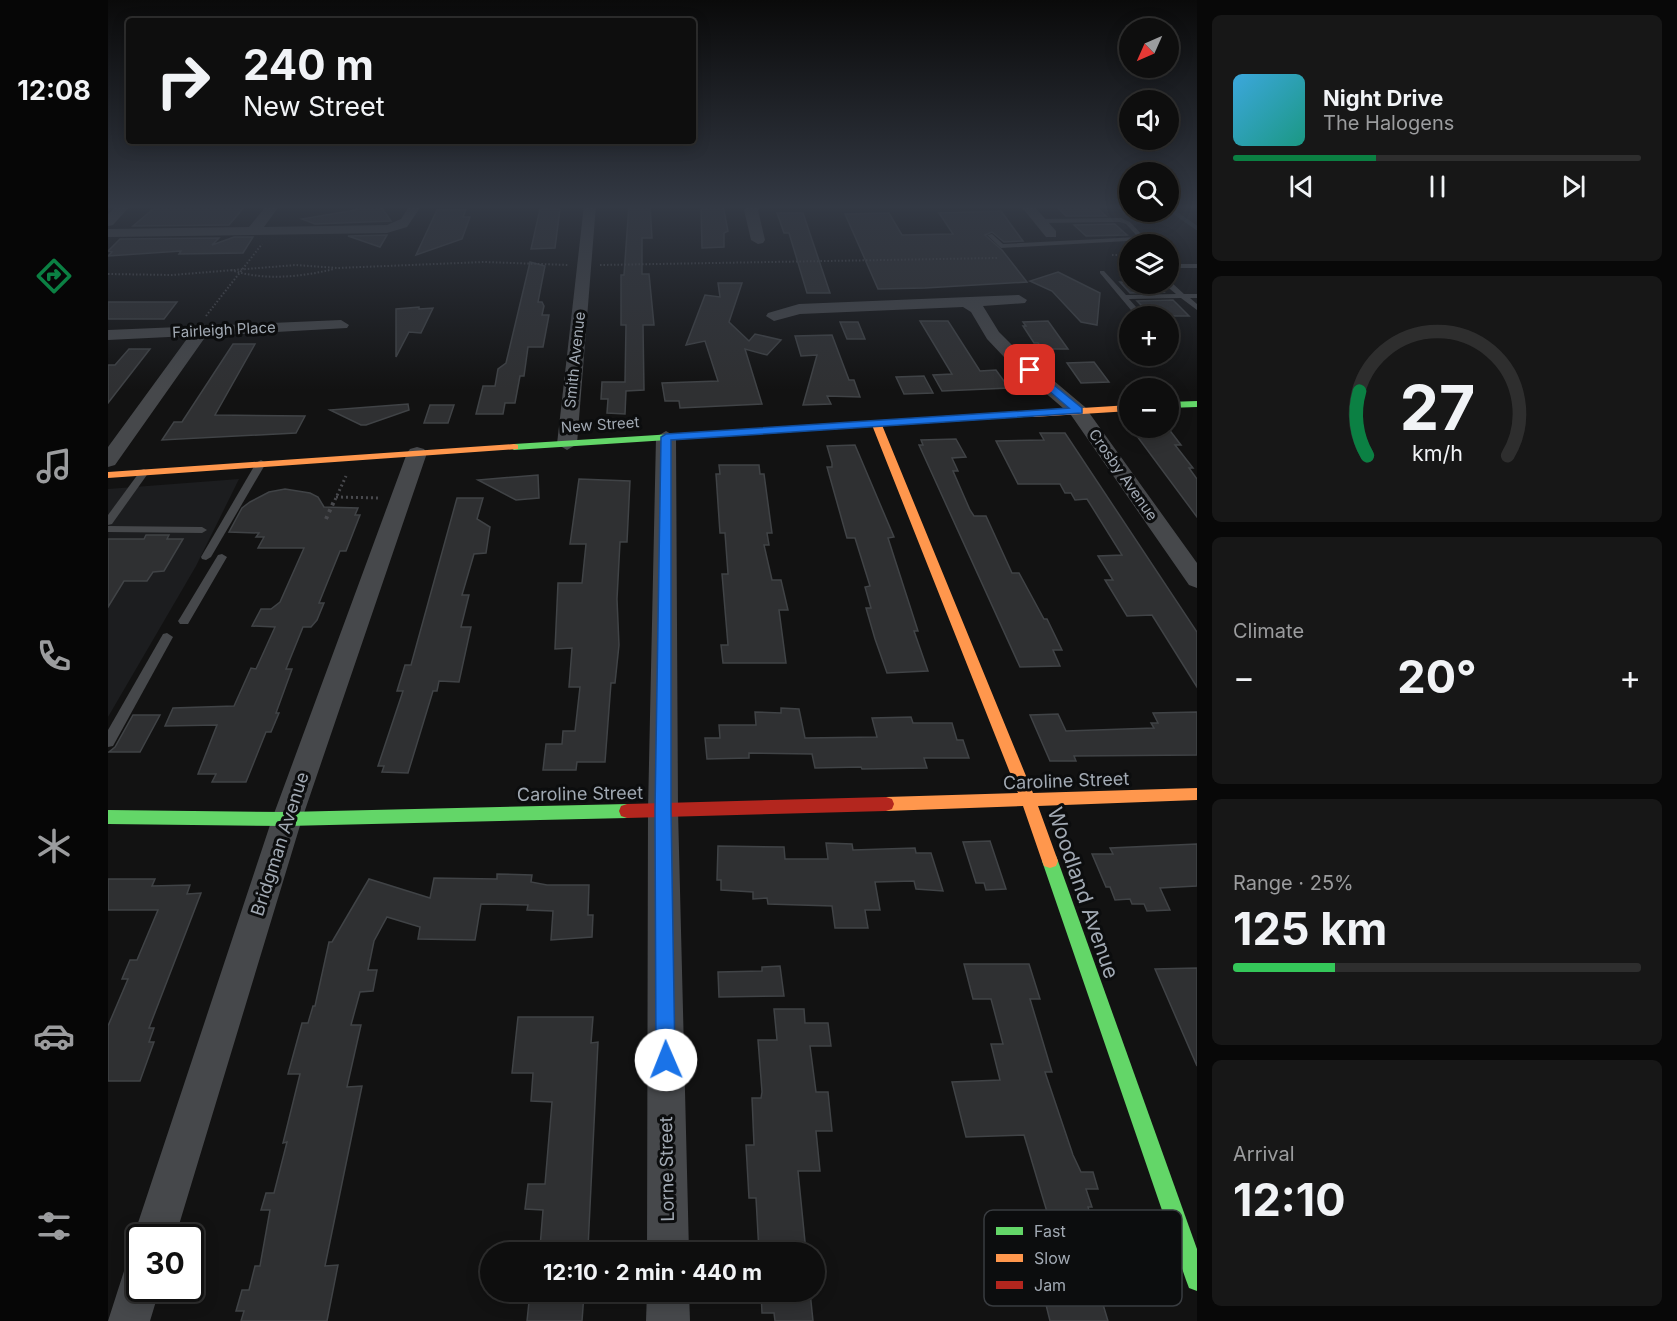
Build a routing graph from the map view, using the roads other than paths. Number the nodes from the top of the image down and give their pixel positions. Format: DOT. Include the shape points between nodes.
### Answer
graph roads {
  1 [pos="585,267"];
  2 [pos="1102,272"];
  3 [pos="1179,293"];
  4 [pos="1183,296"];
  5 [pos="1197,296"];
  6 [pos="1122,297"];
  7 [pos="1019,300"];
  8 [pos="966,302"];
  9 [pos="1131,306"];
  10 [pos="1197,308"];
  11 [pos="774,316"];
  12 [pos="340,325"];
  13 [pos="202,330"];
  14 [pos="108,335"];
  15 [pos="1197,404"];
  16 [pos="1179,405"];
  17 [pos="1119,409"];
  18 [pos="1078,411"];
  19 [pos="877,425"];
  20 [pos="666,437"];
  21 [pos="567,444"];
  22 [pos="417,453"];
  23 [pos="108,461"];
  24 [pos="261,463"];
  25 [pos="144,472"];
  26 [pos="108,475"];
  27 [pos="108,522"];
  28 [pos="108,529"];
  29 [pos="202,530"];
  30 [pos="206,557"];
  31 [pos="222,557"];
  32 [pos="1197,580"];
  33 [pos="184,621"];
  34 [pos="167,637"];
  35 [pos="108,741"];
  36 [pos="1197,794"];
  37 [pos="1029,801"];
  38 [pos="663,810"];
  39 [pos="108,817"];
  40 [pos="287,819"];
  41 [pos="1172,1210"];
  42 [pos="158,1224"];
  43 [pos="1182,1237"];
  44 [pos="668,1242"];
  45 [pos="1197,1280"];
  46 [pos="134,1302"];
  47 [pos="668,1302"];
  48 [pos="128,1321"];
  49 [pos="668,1321"];
  1 -- 21 [label="street, Smith Avenue"];
  2 -- 6 [label="lane"];
  3 -- 4 [label="lane"];
  4 -- 5 [label="lane"];
  4 -- 6 [label="lane"];
  4 -- 10 [label="lane"];
  6 -- 9 [label="lane"];
  7 -- 8 [label="street"];
  8 -- 11 [label="street" via="799,309"];
  8 -- 18 [label="street, Crosby Avenue" via="977,309 1010,353"];
  12 -- 13 [label="street, Fairleigh Place"];
  13 -- 14 [label="street, Fairleigh Place"];
  13 -- 23 [label="street"];
  15 -- 16 [label="street"];
  17 -- 18 [label="street, New Street"];
  18 -- 19 [label="street, New Street"];
  18 -- 32 [label="street, Crosby Avenue"];
  19 -- 20 [label="street, New Street"];
  19 -- 37 [label="street, Woodland Avenue"];
  20 -- 21 [label="street, New Street"];
  20 -- 38 [label="street, Lorne Street"];
  21 -- 22 [label="street, New Street"];
  22 -- 24 [label="street, New Street"];
  22 -- 40 [label="street, Bridgman Avenue"];
  24 -- 25 [label="street, New Street"];
  24 -- 30 [label="lane"];
  25 -- 26 [label="street, New Street"];
  25 -- 27 [label="lane"];
  28 -- 29 [label="lane"];
  31 -- 33 [label="lane"];
  34 -- 35 [label="lane"];
  36 -- 37 [label="street, Caroline Street"];
  37 -- 38 [label="street, Caroline Street"];
  37 -- 41 [label="street, Woodland Avenue"];
  38 -- 40 [label="street, Caroline Street"];
  38 -- 44 [label="street, Lorne Street"];
  39 -- 40 [label="street, Caroline Street"];
  40 -- 42 [label="street, Bridgman Avenue"];
  43 -- 45 [label="street, Woodland Avenue"];
  46 -- 48 [label="street"];
  47 -- 49 [label="street"];
}
